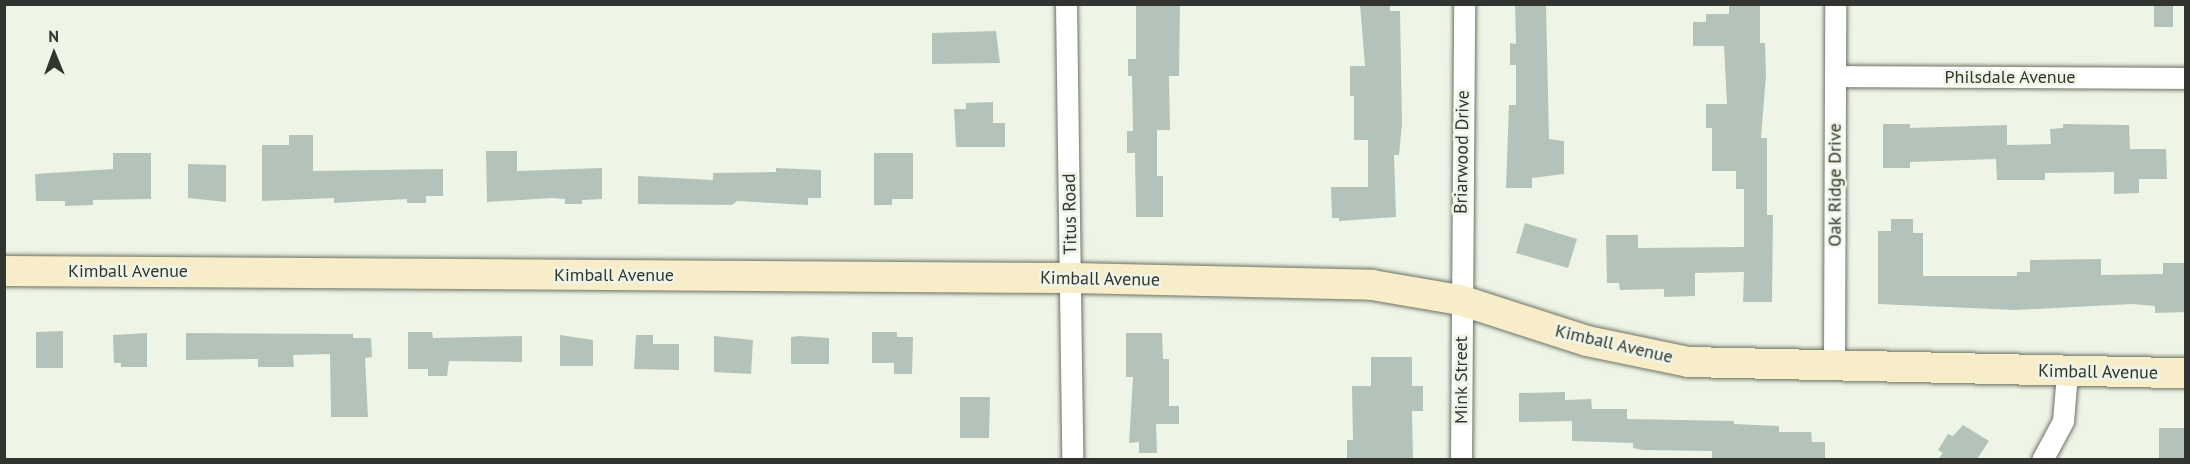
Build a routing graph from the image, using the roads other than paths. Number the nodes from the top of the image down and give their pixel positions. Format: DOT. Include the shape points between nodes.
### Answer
graph roads {
  1 [pos="1066,4"];
  2 [pos="1464,4"];
  3 [pos="1834,4"];
  4 [pos="1835,76"];
  5 [pos="2186,78"];
  6 [pos="4,271"];
  7 [pos="1072,278"];
  8 [pos="1460,300"];
  9 [pos="1834,365"];
  10 [pos="2067,373"];
  11 [pos="2186,373"];
  12 [pos="1072,459"];
  13 [pos="1461,459"];
  14 [pos="2042,459"];
  1 -- 7 [label="street, Titus Road"];
  2 -- 8 [label="street, Briarwood Drive"];
  3 -- 4 [label="street, Oak Ridge Drive"];
  4 -- 5 [label="street, Philsdale Avenue"];
  4 -- 9 [label="street, Oak Ridge Drive"];
  6 -- 7 [label="street, Kimball Avenue"];
  7 -- 8 [label="street, Kimball Avenue" via="1372,285"];
  7 -- 12 [label="street, Titus Road"];
  8 -- 9 [label="street, Kimball Avenue" via="1587,341 1688,362"];
  8 -- 13 [label="street, Mink Street"];
  9 -- 10 [label="street, Kimball Avenue"];
  10 -- 11 [label="street, Kimball Avenue"];
  10 -- 14 [label="street" via="2063,421"];
}
